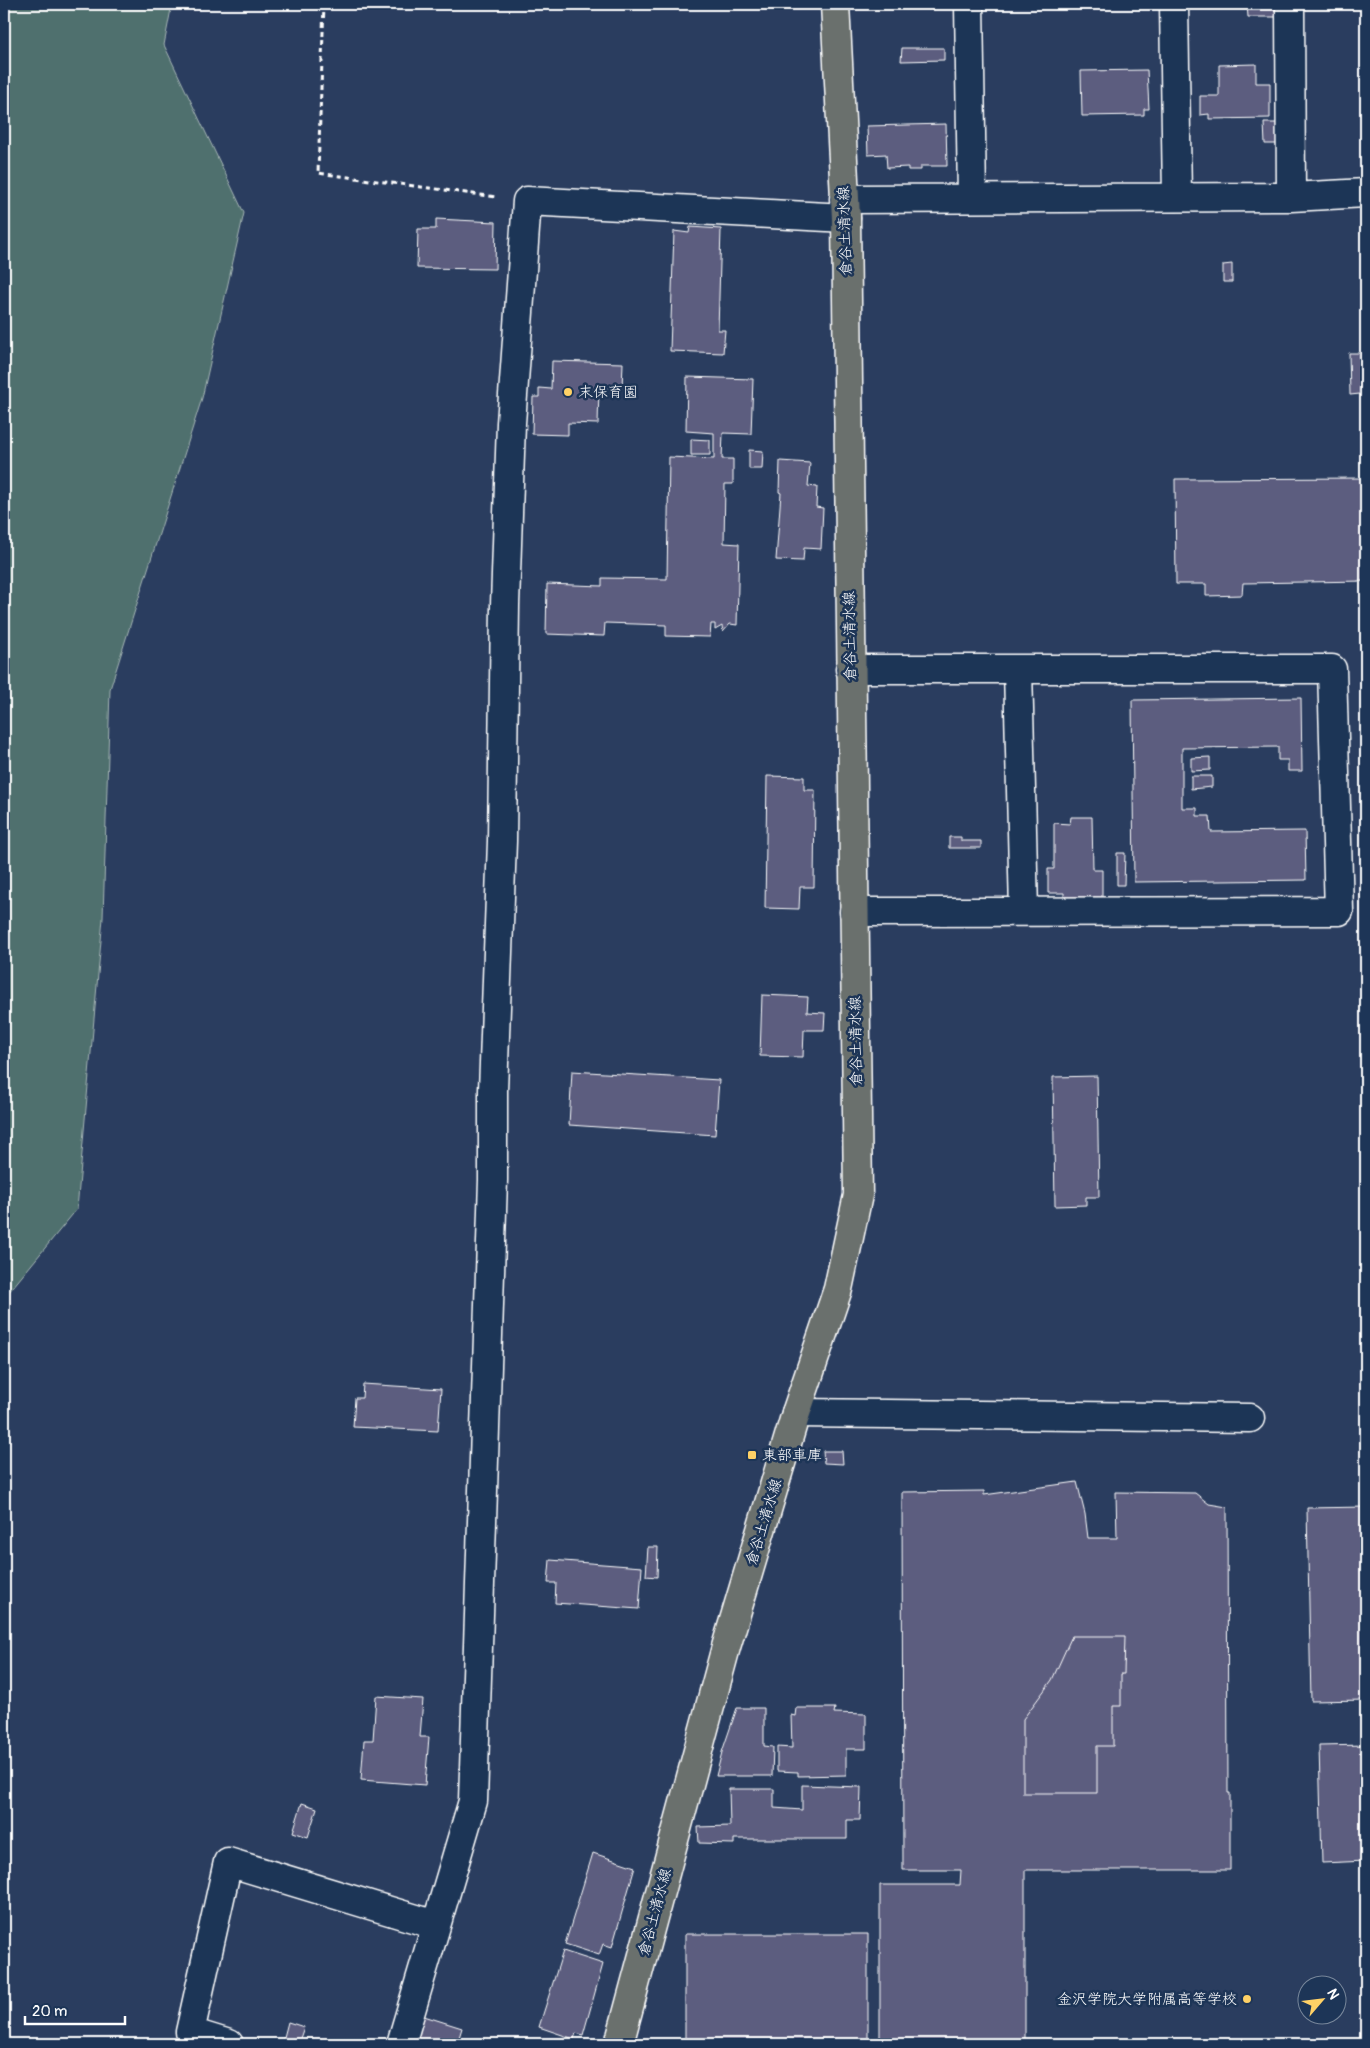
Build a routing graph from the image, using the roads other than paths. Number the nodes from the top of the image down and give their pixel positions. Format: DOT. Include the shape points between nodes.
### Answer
graph roads {
  1 [pos="836,4"];
  2 [pos="969,4"];
  3 [pos="1174,4"];
  4 [pos="1290,4"];
  5 [pos="1366,194"];
  6 [pos="1291,196"];
  7 [pos="1177,197"];
  8 [pos="972,198"];
  9 [pos="845,208"];
  10 [pos="850,669"];
  11 [pos="1018,669"];
  12 [pos="1024,911"];
  13 [pos="854,912"];
  14 [pos="796,1413"];
  15 [pos="1250,1418"];
  16 [pos="436,1925"];
  17 [pos="229,2044"];
  18 [pos="401,2044"];
  19 [pos="619,2044"];
  1 -- 9 [label="main road, 倉谷土清水線"];
  2 -- 8 [label="street"];
  3 -- 7 [label="street"];
  4 -- 6 [label="street"];
  5 -- 6 [label="street"];
  6 -- 7 [label="street"];
  7 -- 8 [label="street"];
  8 -- 9 [label="street"];
  9 -- 10 [label="main road, 倉谷土清水線"];
  9 -- 16 [label="street" via="527,201 511,423 493,1180 473,1801"];
  10 -- 11 [label="street"];
  10 -- 13 [label="main road, 倉谷土清水線"];
  11 -- 12 [label="street"];
  11 -- 12 [label="street" via="1332,669 1339,911"];
  12 -- 13 [label="street"];
  13 -- 14 [label="main road, 倉谷土清水線" via="858,1195 838,1289"];
  14 -- 15 [label="street"];
  14 -- 19 [label="main road, 倉谷土清水線" via="726,1647"];
  16 -- 17 [label="street" via="228,1862 190,2032"];
  16 -- 18 [label="street"];
}
